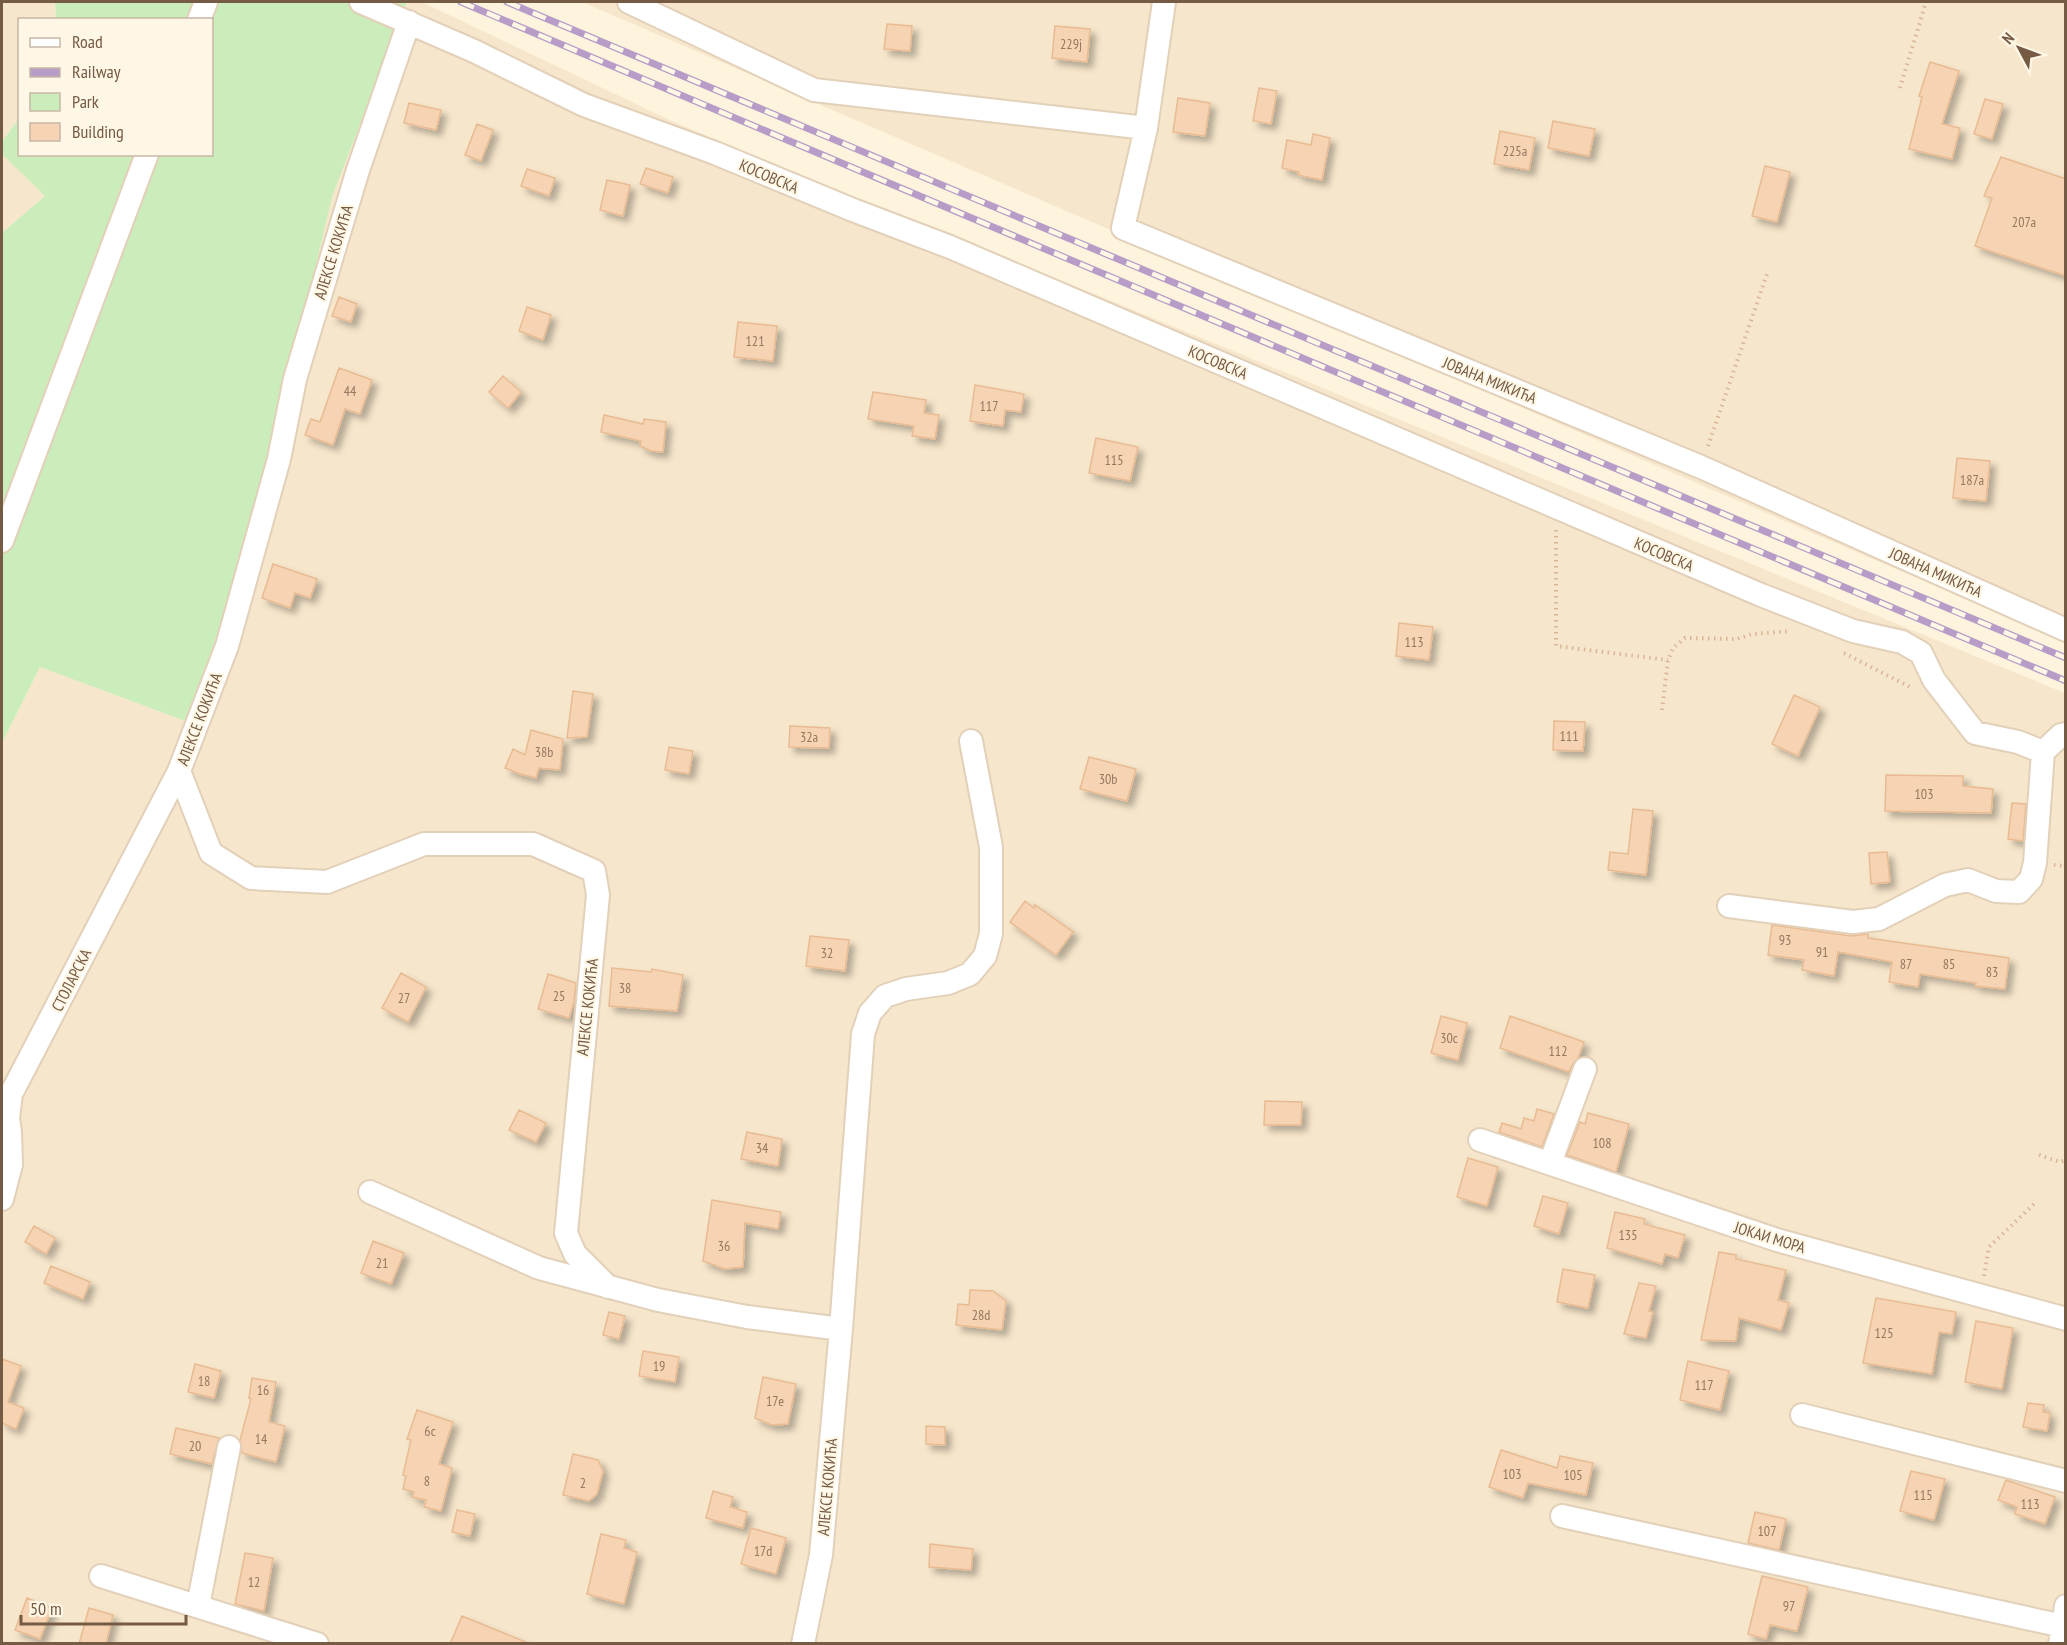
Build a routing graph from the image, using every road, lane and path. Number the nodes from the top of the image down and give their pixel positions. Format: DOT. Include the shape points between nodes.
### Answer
graph roads {
  1 [pos="206,2"];
  2 [pos="361,2"];
  3 [pos="629,2"];
  4 [pos="1164,2"];
  5 [pos="1926,2"];
  6 [pos="200,18"];
  7 [pos="409,22"];
  8 [pos="1900,88"];
  9 [pos="1146,128"];
  10 [pos="146,156"];
  11 [pos="1767,274"];
  12 [pos="1701,467"];
  13 [pos="1556,508"];
  14 [pos="2,541"];
  15 [pos="1799,630"];
  16 [pos="2066,630"];
  17 [pos="1841,651"];
  18 [pos="1668,660"];
  19 [pos="1914,688"];
  20 [pos="1662,710"];
  21 [pos="2066,734"];
  22 [pos="971,741"];
  23 [pos="2043,752"];
  24 [pos="179,771"];
  25 [pos="1729,906"];
  26 [pos="1585,1069"];
  27 [pos="1480,1140"];
  28 [pos="2039,1155"];
  29 [pos="2066,1160"];
  30 [pos="1550,1163"];
  31 [pos="370,1192"];
  32 [pos="2,1199"];
  33 [pos="2034,1204"];
  34 [pos="608,1287"];
  35 [pos="1980,1296"];
  36 [pos="2066,1319"];
  37 [pos="841,1329"];
  38 [pos="1802,1415"];
  39 [pos="229,1447"];
  40 [pos="2066,1481"];
  41 [pos="1562,1516"];
  42 [pos="101,1576"];
  43 [pos="198,1606"];
  44 [pos="2063,1625"];
  45 [pos="317,1644"];
  46 [pos="803,1644"];
  1 -- 6 [label="street"];
  2 -- 7 [label="street, КОСОВСКА"];
  3 -- 9 [label="street" via="814,90"];
  4 -- 9 [label="street, ЈОВАНА МИКИЋА"];
  5 -- 8 [label="path"];
  7 -- 13 [label="street, КОСОВСКА" via="584,105 950,247"];
  7 -- 24 [label="street, АЛЕКСЕ КОКИЋА" via="358,170 295,379 279,459 227,646"];
  9 -- 12 [label="street, ЈОВАНА МИКИЋА" via="1123,228"];
  10 -- 14 [label="street"];
  11 -- 12 [label="path"];
  12 -- 16 [label="street, ЈОВАНА МИКИЋА"];
  13 -- 18 [label="path" via="1556,646"];
  13 -- 23 [label="street, КОСОВСКА" via="1843,627 1902,642 1921,653 1934,680 1975,733 2019,742"];
  15 -- 18 [label="path" via="1737,639 1685,638 1673,648"];
  17 -- 19 [label="path"];
  18 -- 20 [label="path"];
  21 -- 23 [label="street"];
  22 -- 37 [label="street, АЛЕКСЕ КОКИЋА" via="991,847 991,934 985,956 970,974 948,983 885,996 870,1013 863,1034"];
  23 -- 25 [label="street" via="2035,863 2031,879 2019,892 1996,891 1968,880 1945,885 1879,919 1853,922"];
  24 -- 32 [label="street, СТОЛАРСКА" via="11,1094 11,1165"];
  24 -- 34 [label="street, АЛЕКСЕ КОКИЋА" via="211,853 251,878 327,882 424,844 533,844 594,871 598,895 566,1233 575,1254"];
  26 -- 30 [label="street"];
  27 -- 30 [label="street, ЈОКАИ МОРА"];
  28 -- 29 [label="path" via="2060,1162"];
  30 -- 35 [label="street, ЈОКАИ МОРА" via="1777,1240"];
  31 -- 34 [label="street" via="539,1268"];
  33 -- 35 [label="path" via="1989,1247"];
  34 -- 37 [label="street" via="747,1317"];
  35 -- 36 [label="street, ЈОКАИ МОРА"];
  37 -- 46 [label="street, АЛЕКСЕ КОКИЋА" via="821,1555"];
  38 -- 40 [label="street"];
  39 -- 43 [label="street"];
  41 -- 44 [label="street"];
  42 -- 43 [label="street"];
  43 -- 45 [label="street"];
}
